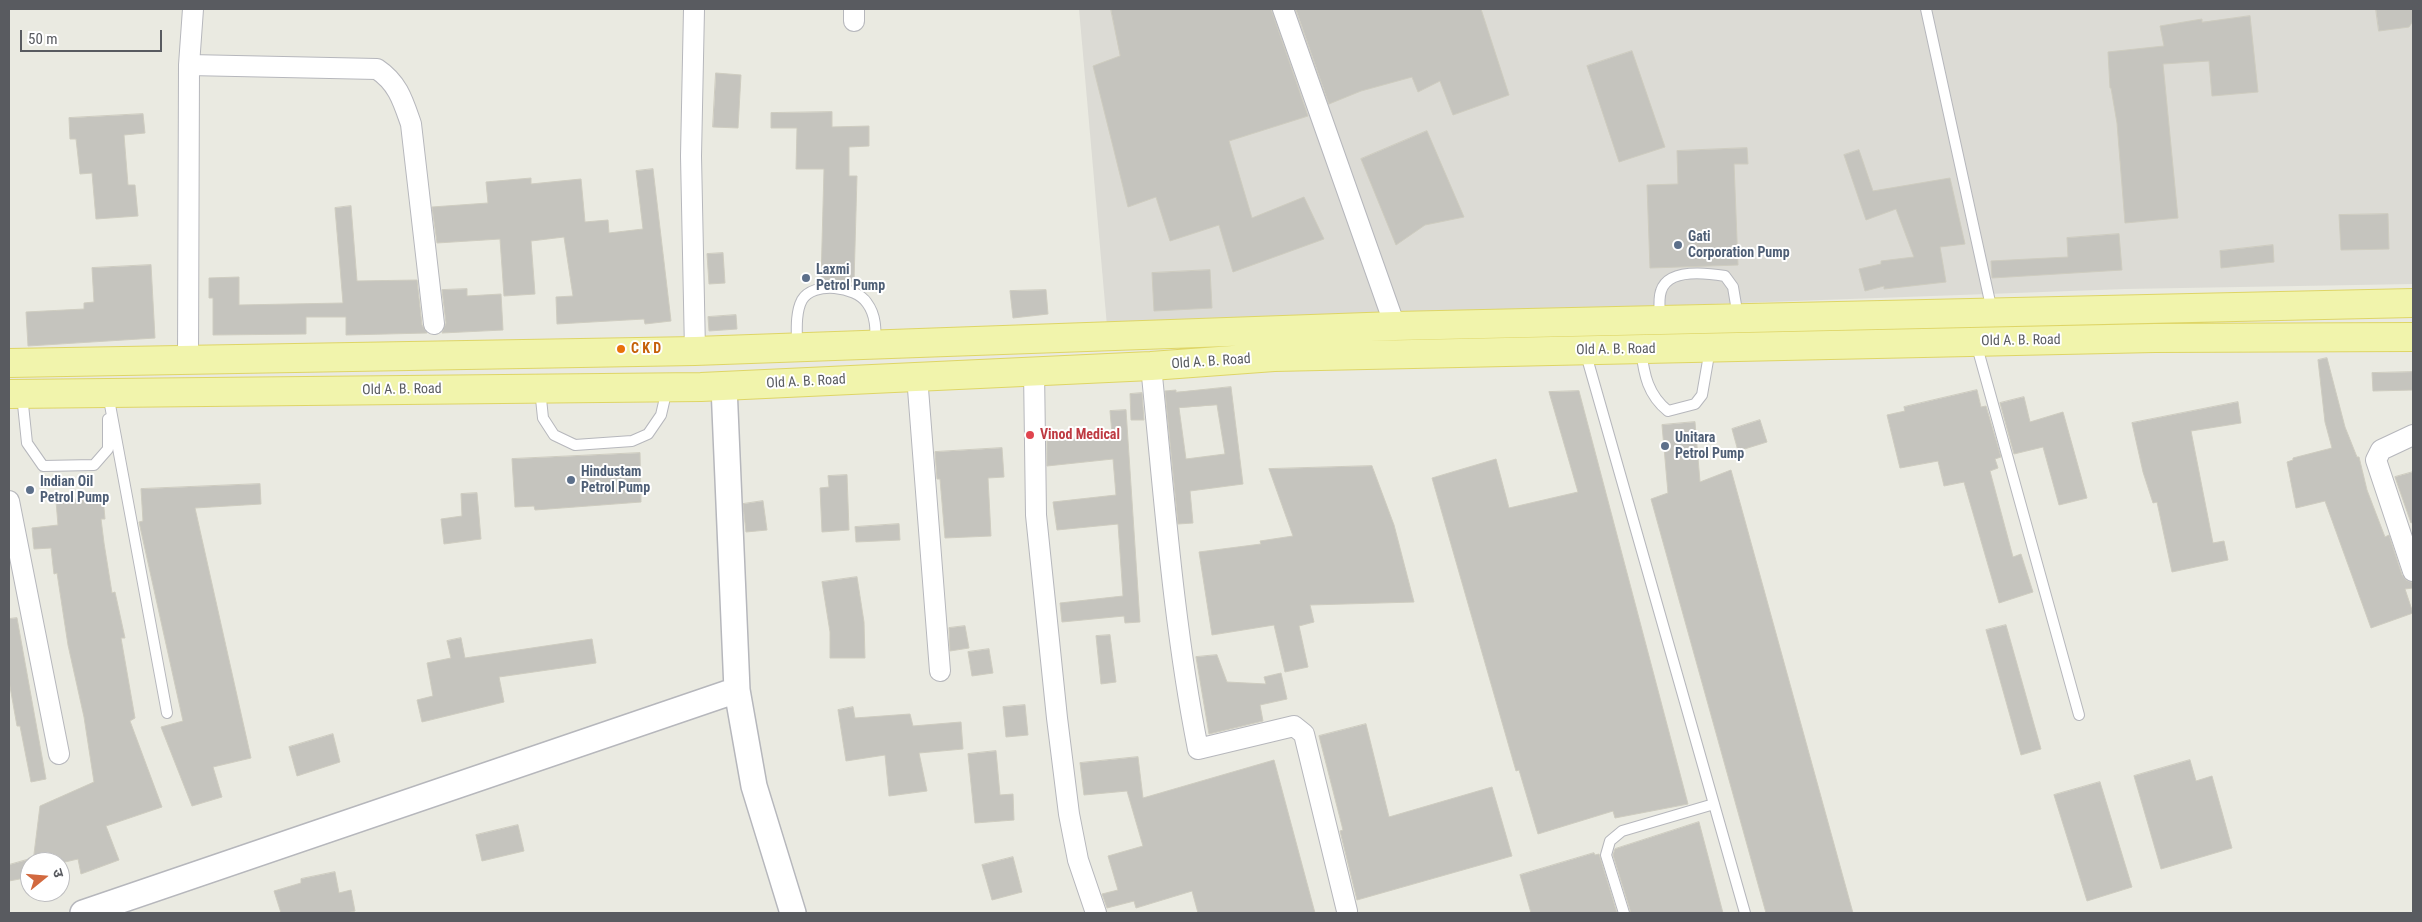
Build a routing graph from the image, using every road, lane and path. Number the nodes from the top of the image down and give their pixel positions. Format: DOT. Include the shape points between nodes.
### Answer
graph roads {
  1 [pos="193,9"];
  2 [pos="694,9"];
  3 [pos="1283,9"];
  4 [pos="1926,9"];
  5 [pos="189,65"];
  6 [pos="2413,303"];
  7 [pos="1993,312"];
  8 [pos="1738,318"];
  9 [pos="1660,320"];
  10 [pos="434,324"];
  11 [pos="1395,326"];
  12 [pos="2413,337"];
  13 [pos="1976,342"];
  14 [pos="874,345"];
  15 [pos="797,347"];
  16 [pos="1710,348"];
  17 [pos="1640,349"];
  18 [pos="1585,350"];
  19 [pos="695,351"];
  20 [pos="188,360"];
  21 [pos="9,363"];
  22 [pos="1151,366"];
  23 [pos="1034,370"];
  24 [pos="918,376"];
  25 [pos="724,386"];
  26 [pos="667,388"];
  27 [pos="540,389"];
  28 [pos="108,393"];
  29 [pos="15,394"];
  30 [pos="2413,436"];
  31 [pos="9,501"];
  32 [pos="2413,571"];
  33 [pos="940,672"];
  34 [pos="737,690"];
  35 [pos="167,713"];
  36 [pos="2079,714"];
  37 [pos="59,754"];
  38 [pos="1714,804"];
  39 [pos="1347,911"];
  40 [pos="83,913"];
  41 [pos="792,913"];
  42 [pos="1096,913"];
  43 [pos="1624,913"];
  44 [pos="1745,913"];
  1 -- 5 [label="street"];
  2 -- 19 [label="street" via="691,156"];
  3 -- 11 [label="street"];
  4 -- 7 [label="lane"];
  5 -- 10 [label="street" via="377,69 390,78 401,95 411,124"];
  5 -- 20 [label="street"];
  6 -- 7 [label="main road, Old A. B. Road"];
  7 -- 8 [label="main road, Old A. B. Road"];
  8 -- 9 [label="main road, Old A. B. Road"];
  8 -- 9 [label="lane" via="1733,287 1725,276 1710,274 1679,276 1667,283 1661,290"];
  9 -- 11 [label="main road, Old A. B. Road"];
  11 -- 14 [label="main road, Old A. B. Road"];
  12 -- 13 [label="main road, Old A. B. Road"];
  13 -- 16 [label="main road, Old A. B. Road"];
  13 -- 36 [label="lane"];
  14 -- 15 [label="main road, Old A. B. Road"];
  14 -- 15 [label="lane" via="876,327 867,302 856,292 836,288 815,290 804,298 799,306"];
  15 -- 19 [label="main road, Old A. B. Road"];
  16 -- 17 [label="main road, Old A. B. Road"];
  16 -- 17 [label="lane" via="1702,395 1695,404 1668,411 1656,401 1649,386"];
  17 -- 18 [label="main road, Old A. B. Road"];
  18 -- 22 [label="main road, Old A. B. Road" via="1274,358"];
  18 -- 38 [label="lane"];
  19 -- 20 [label="main road, Old A. B. Road"];
  20 -- 21 [label="main road, Old A. B. Road"];
  22 -- 23 [label="main road, Old A. B. Road"];
  22 -- 39 [label="street" via="1165,508 1190,710 1198,748 1294,726 1304,734"];
  23 -- 24 [label="main road, Old A. B. Road"];
  23 -- 42 [label="street" via="1036,515 1057,718 1078,860"];
  24 -- 25 [label="main road, Old A. B. Road"];
  24 -- 33 [label="street"];
  25 -- 26 [label="main road, Old A. B. Road"];
  25 -- 34 [label="street"];
  26 -- 27 [label="main road, Old A. B. Road"];
  26 -- 27 [label="lane" via="661,415 648,434 632,441 575,445 554,435 543,418"];
  27 -- 28 [label="main road, Old A. B. Road"];
  28 -- 29 [label="main road, Old A. B. Road"];
  28 -- 29 [label="lane" via="108,449 94,465 71,467 43,466 27,443"];
  28 -- 35 [label="lane"];
  30 -- 32 [label="street" via="2392,443 2376,460"];
  31 -- 37 [label="street"];
  34 -- 40 [label="street"];
  34 -- 41 [label="street" via="754,786"];
  38 -- 43 [label="lane" via="1622,831 1610,841 1606,855"];
  38 -- 44 [label="lane"];
}
